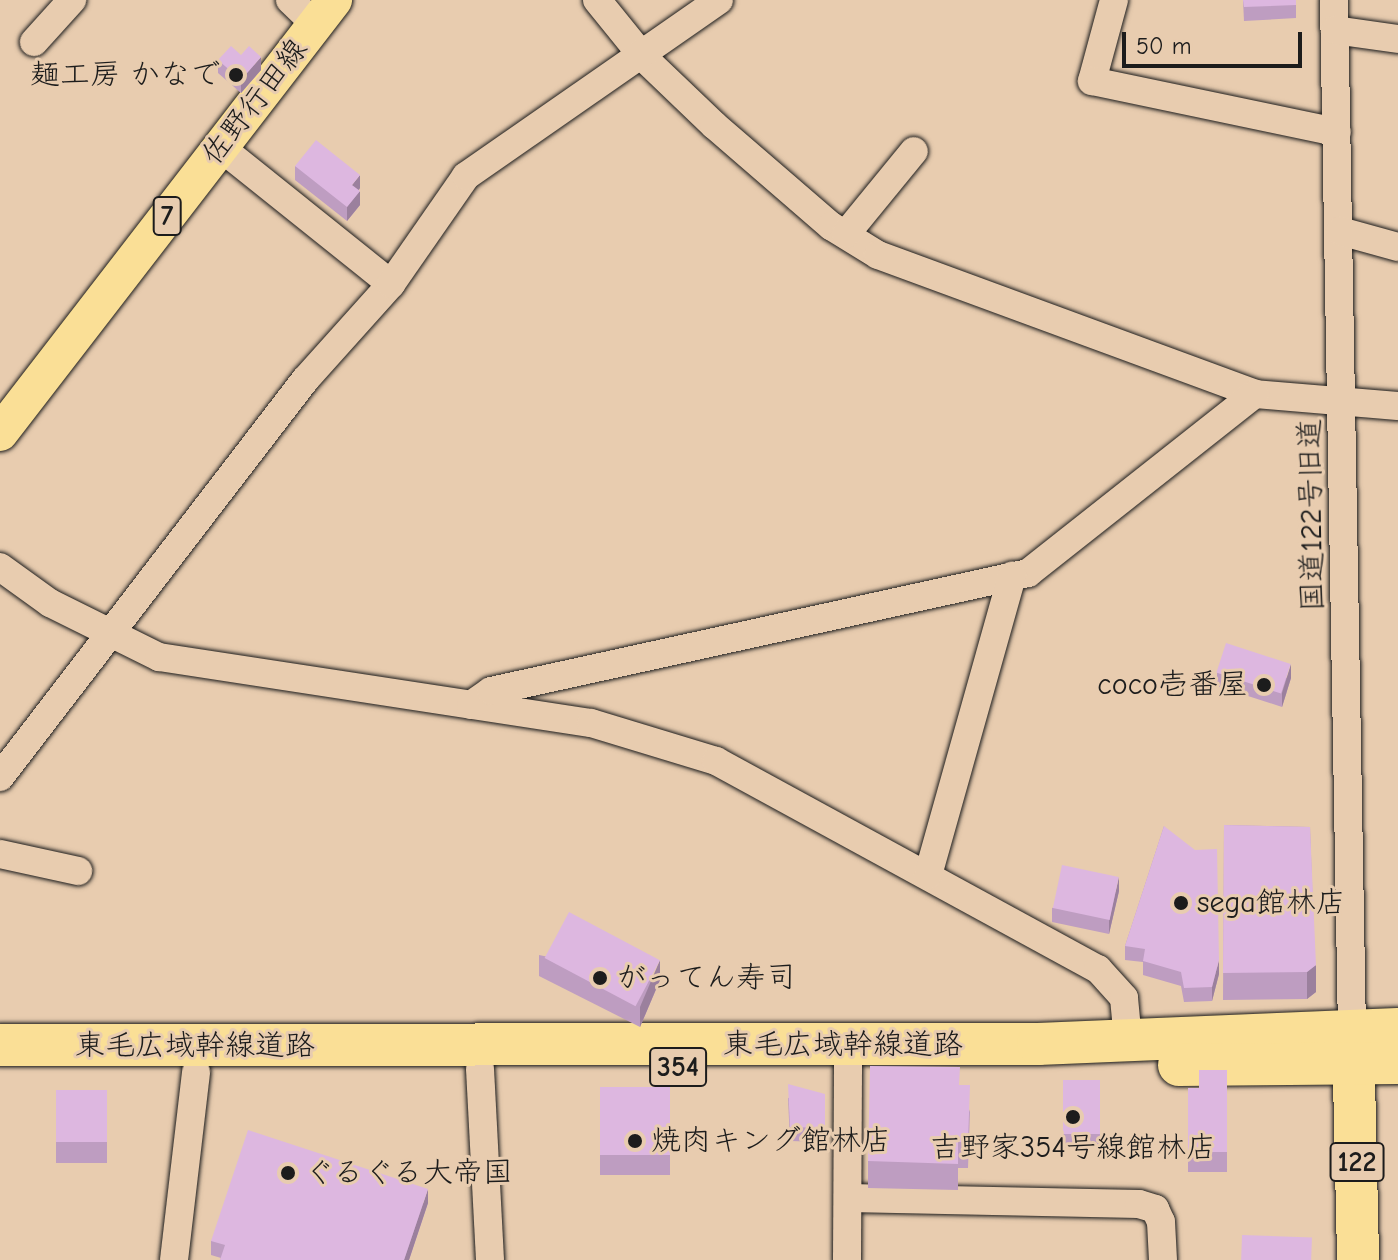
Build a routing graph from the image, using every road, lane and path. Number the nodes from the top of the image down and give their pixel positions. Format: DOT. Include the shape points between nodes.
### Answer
graph roads {
  1 [pos="72,0"];
  2 [pos="597,0"];
  3 [pos="719,0"];
  4 [pos="1114,0"];
  5 [pos="1334,0"];
  6 [pos="313,8"];
  7 [pos="1335,30"];
  8 [pos="1398,39"];
  9 [pos="34,42"];
  10 [pos="644,58"];
  11 [pos="1337,132"];
  12 [pos="220,147"];
  13 [pos="914,151"];
  14 [pos="1340,231"];
  15 [pos="846,234"];
  16 [pos="1398,247"];
  17 [pos="391,284"];
  18 [pos="1255,394"];
  19 [pos="1344,400"];
  20 [pos="1398,406"];
  21 [pos="0,433"];
  22 [pos="0,567"];
  23 [pos="1012,576"];
  24 [pos="111,637"];
  25 [pos="471,705"];
  26 [pos="0,777"];
  27 [pos="0,854"];
  28 [pos="78,871"];
  29 [pos="928,875"];
  30 [pos="1398,1029"];
  31 [pos="1128,1040"];
  32 [pos="0,1045"];
  33 [pos="1354,1046"];
  34 [pos="848,1055"];
  35 [pos="1398,1063"];
  36 [pos="480,1069"];
  37 [pos="0,1072"];
  38 [pos="196,1072"];
  39 [pos="848,1198"];
  40 [pos="174,1260"];
  41 [pos="490,1260"];
  42 [pos="847,1260"];
  43 [pos="1163,1260"];
  44 [pos="1358,1260"];
  1 -- 9 [label="street"];
  2 -- 10 [label="street"];
  3 -- 10 [label="street"];
  4 -- 11 [label="street" via="1092,81"];
  5 -- 7 [label="street, 国道122号旧道"];
  6 -- 12 [label="main road, 佐野行田線 / 7"];
  7 -- 8 [label="street"];
  7 -- 11 [label="street, 国道122号旧道"];
  10 -- 15 [label="street"];
  10 -- 17 [label="street" via="466,176"];
  11 -- 14 [label="street, 国道122号旧道"];
  12 -- 17 [label="street"];
  12 -- 21 [label="main road, 佐野行田線 / 7"];
  13 -- 15 [label="street"];
  14 -- 16 [label="street"];
  14 -- 19 [label="street, 国道122号旧道"];
  15 -- 18 [label="street" via="878,255 1034,317"];
  17 -- 24 [label="street" via="305,380"];
  18 -- 19 [label="street"];
  18 -- 23 [label="street" via="1028,573"];
  19 -- 20 [label="street"];
  19 -- 33 [label="street, 国道122号旧道"];
  22 -- 24 [label="street"];
  23 -- 25 [label="street" via="491,691"];
  23 -- 29 [label="street"];
  24 -- 25 [label="street" via="218,671"];
  24 -- 26 [label="street"];
  25 -- 29 [label="street" via="591,723 716,761"];
  27 -- 28 [label="street"];
  29 -- 31 [label="street" via="1116,982"];
  30 -- 33 [label="highway, 東毛広域幹線道路 / 354"];
  31 -- 33 [label="highway, 東毛広域幹線道路 / 354"];
  31 -- 34 [label="highway, 東毛広域幹線道路 / 354"];
  32 -- 34 [label="highway, 東毛広域幹線道路 / 354"];
  33 -- 34 [label="highway, 東毛広域幹線道路 / 354"];
  33 -- 35 [label="highway, 東毛広域幹線道路 / 354"];
  33 -- 44 [label="highway, 122"];
  34 -- 36 [label="highway, 東毛広域幹線道路 / 354"];
  34 -- 39 [label="street"];
  36 -- 38 [label="highway, 東毛広域幹線道路 / 354"];
  36 -- 41 [label="street"];
  37 -- 38 [label="highway, 東毛広域幹線道路 / 354"];
  38 -- 40 [label="street"];
  39 -- 42 [label="street"];
  39 -- 43 [label="street" via="1139,1204 1155,1209 1161,1222"];
}
